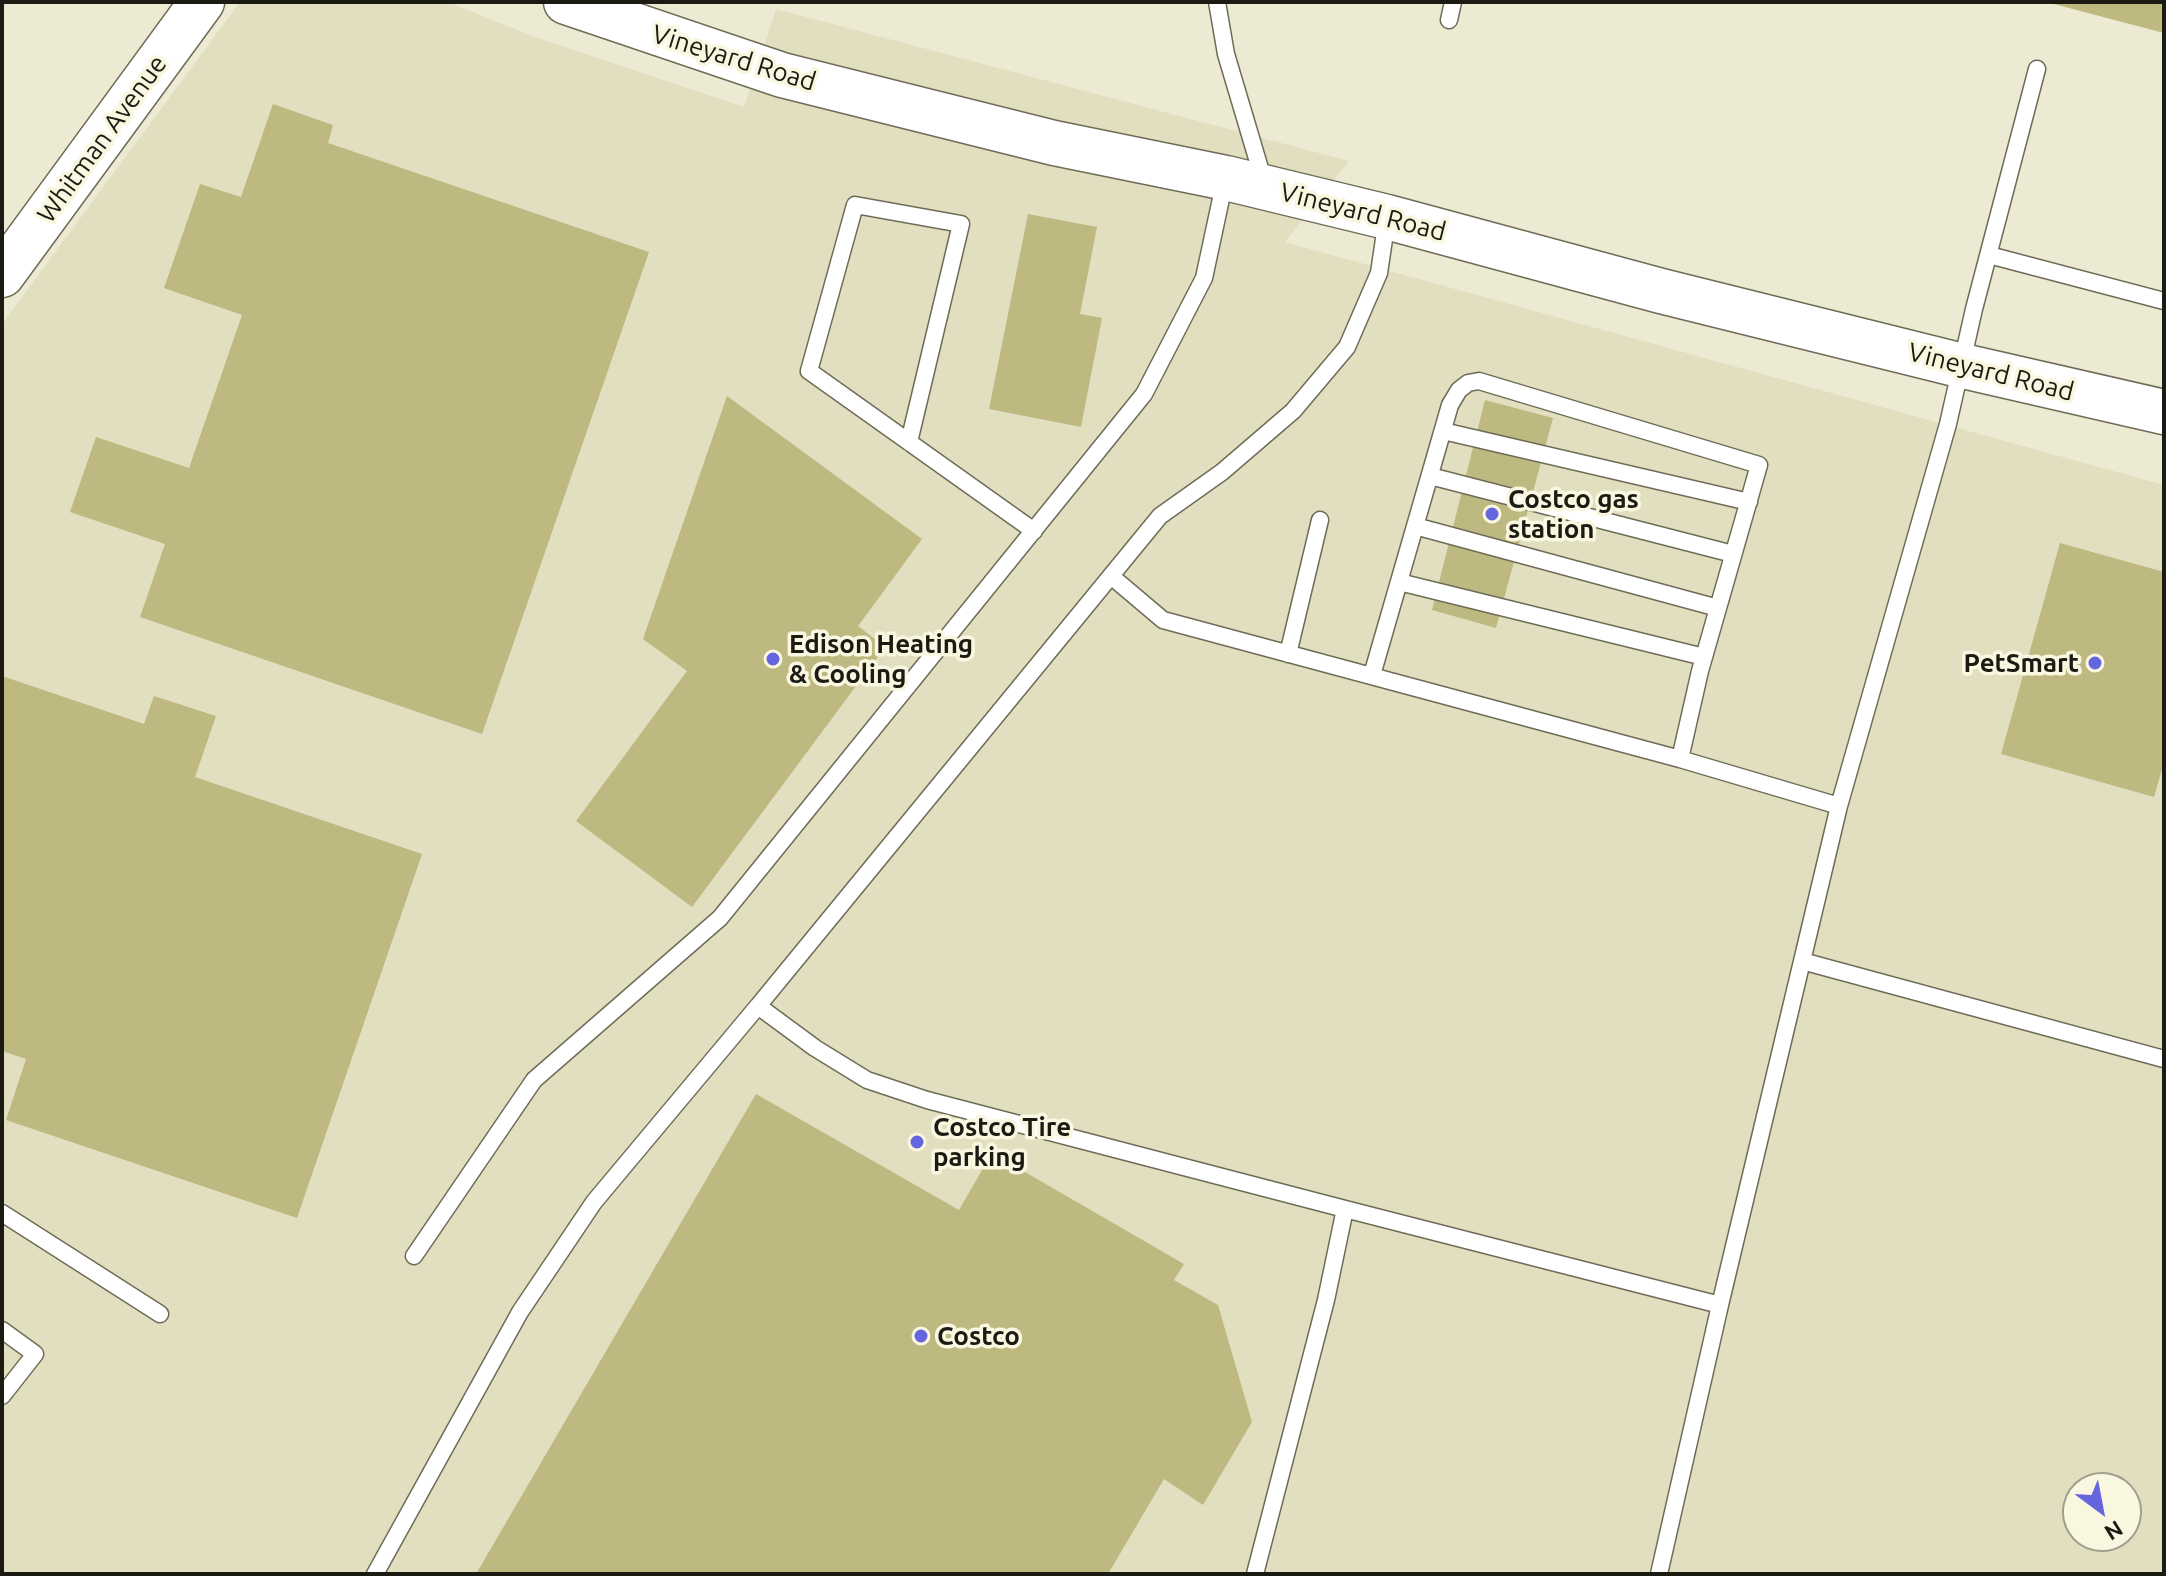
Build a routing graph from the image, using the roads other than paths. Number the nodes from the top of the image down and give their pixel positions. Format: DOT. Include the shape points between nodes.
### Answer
graph roads {
  1 [pos="202,2"];
  2 [pos="566,2"];
  3 [pos="1217,2"];
  4 [pos="1453,2"];
  5 [pos="1449,20"];
  6 [pos="2037,69"];
  7 [pos="1246,182"];
  8 [pos="1387,217"];
  9 [pos="1989,255"];
  10 [pos="2,275"];
  11 [pos="2164,301"];
  12 [pos="1963,366"];
  13 [pos="2164,412"];
  14 [pos="1443,431"];
  15 [pos="909,442"];
  16 [pos="1430,476"];
  17 [pos="1749,502"];
  18 [pos="1320,520"];
  19 [pos="1415,526"];
  20 [pos="1034,531"];
  21 [pos="1733,554"];
  22 [pos="1111,576"];
  23 [pos="1399,582"];
  24 [pos="1718,608"];
  25 [pos="1288,654"];
  26 [pos="1704,657"];
  27 [pos="1372,675"];
  28 [pos="1680,759"];
  29 [pos="1839,806"];
  30 [pos="1802,961"];
  31 [pos="758,1006"];
  32 [pos="2164,1059"];
  33 [pos="1345,1209"];
  34 [pos="2,1213"];
  35 [pos="414,1256"];
  36 [pos="1720,1305"];
  37 [pos="160,1314"];
  38 [pos="2,1330"];
  39 [pos="2,1396"];
  40 [pos="375,1574"];
  41 [pos="1255,1574"];
  42 [pos="1659,1574"];
  1 -- 10 [label="street, Whitman Avenue"];
  2 -- 7 [label="street, Vineyard Road" via="782,75 1054,143"];
  3 -- 7 [label="lane"];
  4 -- 5 [label="lane"];
  6 -- 9 [label="lane"];
  7 -- 8 [label="street, Vineyard Road"];
  7 -- 20 [label="lane" via="1144,394"];
  8 -- 12 [label="street, Vineyard Road"];
  8 -- 22 [label="lane" via="1379,273 1347,347 1293,411 1160,516"];
  9 -- 11 [label="lane"];
  9 -- 12 [label="lane"];
  12 -- 13 [label="street, Vineyard Road"];
  12 -- 29 [label="lane"];
  14 -- 16 [label="lane"];
  14 -- 17 [label="lane"];
  14 -- 17 [label="lane" via="1459,390 1479,381 1759,465"];
  15 -- 15 [label="lane" via="809,371 855,205 961,224"];
  15 -- 20 [label="lane"];
  16 -- 19 [label="lane"];
  16 -- 21 [label="lane"];
  17 -- 21 [label="lane"];
  18 -- 25 [label="lane"];
  19 -- 23 [label="lane"];
  19 -- 24 [label="lane"];
  20 -- 35 [label="lane" via="720,918 534,1080"];
  21 -- 24 [label="lane"];
  22 -- 25 [label="lane" via="1163,620"];
  22 -- 31 [label="lane"];
  23 -- 26 [label="lane"];
  23 -- 27 [label="lane"];
  24 -- 26 [label="lane"];
  25 -- 27 [label="lane"];
  26 -- 28 [label="lane"];
  27 -- 28 [label="lane"];
  28 -- 29 [label="lane"];
  29 -- 30 [label="lane"];
  30 -- 32 [label="lane"];
  30 -- 36 [label="lane"];
  31 -- 33 [label="lane" via="867,1080"];
  31 -- 40 [label="lane" via="594,1202 520,1312"];
  33 -- 36 [label="lane"];
  33 -- 41 [label="lane"];
  34 -- 37 [label="lane"];
  36 -- 42 [label="lane"];
  38 -- 39 [label="lane" via="35,1354"];
}
